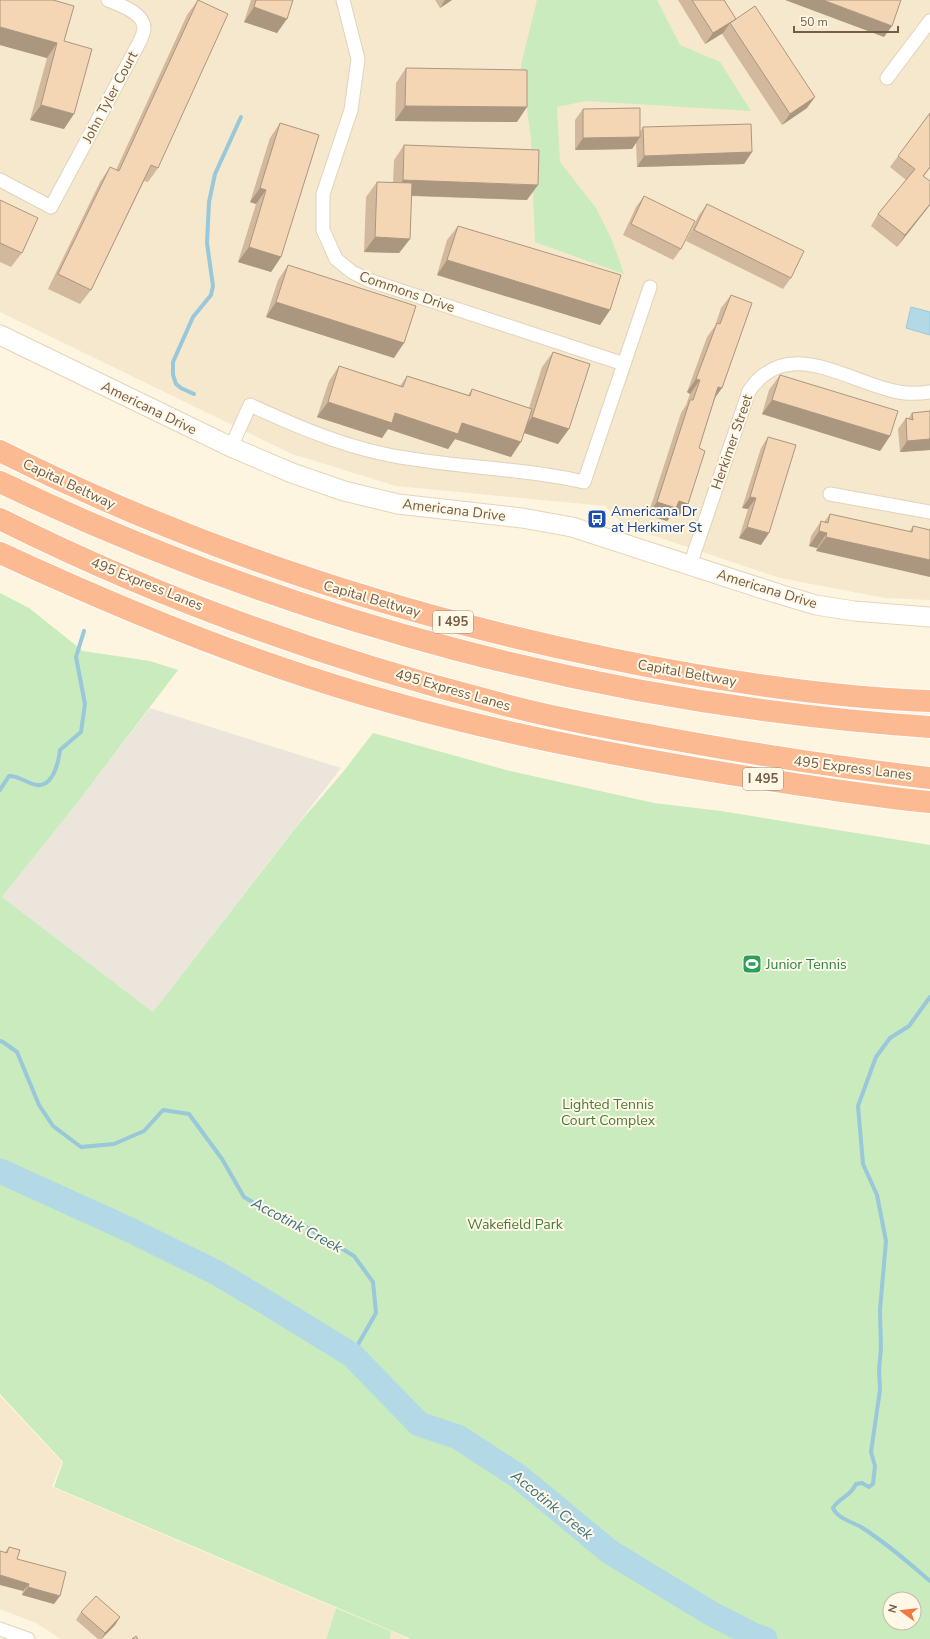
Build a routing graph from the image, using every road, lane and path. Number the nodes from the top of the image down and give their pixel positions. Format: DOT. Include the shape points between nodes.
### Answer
graph roads {
  1 [pos="108,0"];
  2 [pos="343,0"];
  3 [pos="930,21"];
  4 [pos="887,78"];
  5 [pos="0,180"];
  6 [pos="650,287"];
  7 [pos="0,335"];
  8 [pos="624,364"];
  9 [pos="930,392"];
  10 [pos="231,446"];
  11 [pos="0,451"];
  12 [pos="0,482"];
  13 [pos="830,494"];
  14 [pos="930,512"];
  15 [pos="0,519"];
  16 [pos="0,554"];
  17 [pos="690,565"];
  18 [pos="930,617"];
  19 [pos="930,701"];
  20 [pos="930,728"];
  21 [pos="870,771"];
  22 [pos="930,773"];
  23 [pos="930,778"];
  24 [pos="930,803"];
  25 [pos="0,1628"];
  26 [pos="28,1639"];
  1 -- 5 [label="street, John Tyler Court" via="139,16 143,22 144,32 51,207"];
  2 -- 8 [label="street, Commons Drive" via="358,59 351,110 323,194 322,230 336,259 352,272 368,280"];
  3 -- 4 [label="street"];
  6 -- 8 [label="street"];
  7 -- 10 [label="street, Americana Drive"];
  8 -- 10 [label="street" via="584,482 529,472 384,454 308,431 250,405"];
  9 -- 17 [label="street, Herkimer Street" via="914,394 891,391 809,364 785,364 765,372 749,391"];
  10 -- 17 [label="street, Americana Drive" via="292,473 344,491 398,504 522,518 572,527"];
  11 -- 19 [label="highway, Capital Beltway / I 495" via="106,502 166,527 310,581 453,622 553,647 714,678 806,691"];
  12 -- 20 [label="highway, I 495" via="112,533 212,574 283,599 410,637 566,675 682,699 753,710"];
  13 -- 14 [label="street"];
  15 -- 21 [label="highway, 495 Express Lanes / I 495" via="187,601 338,657 417,681 498,704 602,726 730,750"];
  16 -- 24 [label="highway, I 495" via="132,612 285,670 416,708 526,735 648,760"];
  17 -- 18 [label="street, Americana Drive" via="816,605"];
  21 -- 22 [label="highway"];
  21 -- 23 [label="highway, 495 Express Lanes / I 495"];
  25 -- 26 [label="street"];
}
